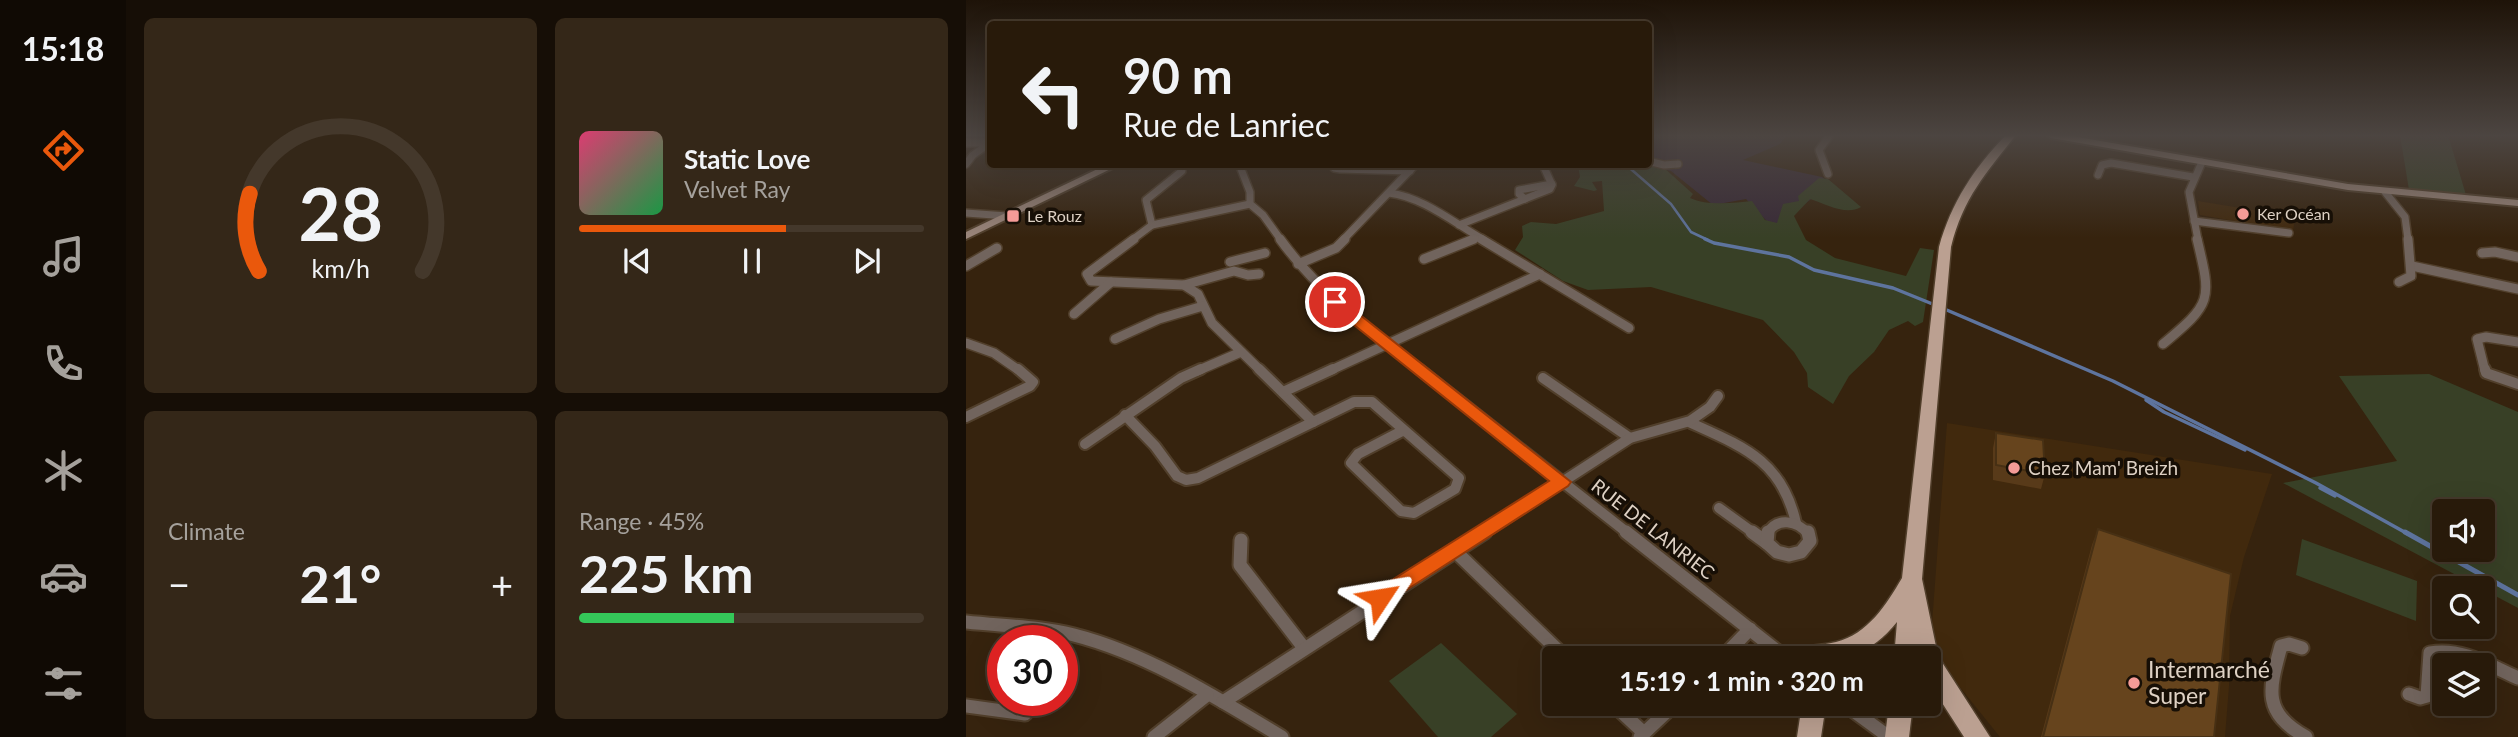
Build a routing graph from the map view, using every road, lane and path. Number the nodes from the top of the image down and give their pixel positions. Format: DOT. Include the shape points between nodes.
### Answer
graph roads {
  1 [pos="1106,169"];
  2 [pos="1182,169"];
  3 [pos="1241,169"];
  4 [pos="1354,169"];
  5 [pos="1545,169"];
  6 [pos="1826,169"];
  7 [pos="1981,169"];
  8 [pos="2100,169"];
  9 [pos="2149,169"];
  10 [pos="2198,169"];
  11 [pos="2249,169"];
  12 [pos="1410,171"];
  13 [pos="1828,174"];
  14 [pos="2098,175"];
  15 [pos="2193,177"];
  16 [pos="2385,191"];
  17 [pos="1389,194"];
  18 [pos="2518,203"];
  19 [pos="1250,204"];
  20 [pos="966,213"];
  21 [pos="1007,216"];
  22 [pos="2194,221"];
  23 [pos="1152,225"];
  24 [pos="1459,225"];
  25 [pos="2289,233"];
  26 [pos="966,236"];
  27 [pos="1478,237"];
  28 [pos="997,248"];
  29 [pos="1265,253"];
  30 [pos="2482,253"];
  31 [pos="2518,257"];
  32 [pos="1424,259"];
  33 [pos="1230,263"];
  34 [pos="1298,264"];
  35 [pos="2412,265"];
  36 [pos="966,266"];
  37 [pos="1259,274"];
  38 [pos="1540,274"];
  39 [pos="1111,282"];
  40 [pos="2399,282"];
  41 [pos="1184,285"];
  42 [pos="2518,289"];
  43 [pos="1203,306"];
  44 [pos="1074,314"];
  45 [pos="1629,328"];
  46 [pos="1115,339"];
  47 [pos="2518,342"];
  48 [pos="966,343"];
  49 [pos="2163,344"];
  50 [pos="1385,345"];
  51 [pos="1241,352"];
  52 [pos="1543,378"];
  53 [pos="2518,384"];
  54 [pos="1283,392"];
  55 [pos="1717,396"];
  56 [pos="1125,415"];
  57 [pos="966,417"];
  58 [pos="1313,422"];
  59 [pos="1691,423"];
  60 [pos="1404,430"];
  61 [pos="1630,438"];
  62 [pos="1085,444"];
  63 [pos="1562,482"];
  64 [pos="1719,508"];
  65 [pos="1796,523"];
  66 [pos="1241,540"];
  67 [pos="1767,542"];
  68 [pos="1454,550"];
  69 [pos="1912,579"];
  70 [pos="966,622"];
  71 [pos="1750,629"];
  72 [pos="1554,646"];
  73 [pos="1734,646"];
  74 [pos="1771,646"];
  75 [pos="1853,646"];
  76 [pos="1906,646"];
  77 [pos="1925,646"];
  78 [pos="2302,648"];
  79 [pos="1304,649"];
  80 [pos="2518,678"];
  81 [pos="1941,679"];
  82 [pos="1207,695"];
  83 [pos="2409,695"];
  84 [pos="1223,702"];
  85 [pos="966,706"];
  86 [pos="987,709"];
  87 [pos="1624,716"];
  88 [pos="1662,716"];
  89 [pos="1812,716"];
  90 [pos="1860,716"];
  91 [pos="1900,716"];
  92 [pos="1642,735"];
  93 [pos="1154,737"];
  94 [pos="1282,737"];
  95 [pos="1809,737"];
  96 [pos="1889,737"];
  97 [pos="1898,737"];
  98 [pos="1978,737"];
  99 [pos="2306,737"];
  1 -- 21 [label="main road"];
  2 -- 23 [label="street" via="1146,200"];
  3 -- 19 [label="street, RUE DE LANRIEC"];
  4 -- 12 [label="street"];
  5 -- 24 [label="street" via="1550,189"];
  6 -- 13 [label="street"];
  7 -- 69 [label="main road" via="1957,206 1945,247"];
  8 -- 14 [label="street"];
  9 -- 15 [label="street"];
  10 -- 15 [label="street"];
  11 -- 16 [label="main road"];
  12 -- 17 [label="street"];
  15 -- 22 [label="street" via="2188,197"];
  16 -- 18 [label="main road"];
  16 -- 35 [label="street" via="2404,217"];
  17 -- 24 [label="street" via="1412,197"];
  17 -- 34 [label="street" via="1336,248"];
  19 -- 23 [label="street"];
  19 -- 34 [label="street, RUE DE LANRIEC"];
  20 -- 21 [label="street"];
  21 -- 26 [label="main road"];
  22 -- 25 [label="street"];
  22 -- 49 [label="street" via="2204,303"];
  23 -- 39 [label="street" via="1087,274 1091,281"];
  24 -- 27 [label="street"];
  27 -- 32 [label="street"];
  27 -- 38 [label="street"];
  28 -- 36 [label="street"];
  29 -- 33 [label="street"];
  30 -- 31 [label="street"];
  33 -- 37 [label="street" via="1248,275"];
  33 -- 41 [label="street"];
  34 -- 50 [label="street, RUE DE LANRIEC"];
  35 -- 40 [label="street" via="2411,276"];
  35 -- 42 [label="street"];
  38 -- 45 [label="street"];
  38 -- 50 [label="street"];
  39 -- 41 [label="street"];
  39 -- 44 [label="street"];
  41 -- 43 [label="street" via="1198,294"];
  43 -- 46 [label="street"];
  43 -- 51 [label="street" via="1212,323"];
  47 -- 53 [label="street" via="2477,339 2486,373"];
  48 -- 57 [label="street" via="985,347 1033,382"];
  50 -- 54 [label="street"];
  50 -- 63 [label="street, RUE DE LANRIEC"];
  51 -- 54 [label="street"];
  51 -- 56 [label="street" via="1181,377"];
  52 -- 61 [label="street"];
  54 -- 58 [label="street"];
  55 -- 59 [label="street"];
  56 -- 58 [label="street" via="1177,476 1186,480"];
  56 -- 62 [label="street"];
  58 -- 60 [label="street" via="1363,401 1372,402"];
  59 -- 61 [label="street"];
  59 -- 65 [label="street" via="1765,461 1790,496"];
  60 -- 60 [label="street" via="1358,454 1351,463 1401,511 1414,513 1455,489 1459,478"];
  61 -- 63 [label="street"];
  63 -- 68 [label="street"];
  63 -- 71 [label="street, RUE DE LANRIEC"];
  64 -- 67 [label="street"];
  65 -- 67 [label="street" via="1772,527"];
  65 -- 67 [label="street" via="1810,535 1802,552 1780,554"];
  66 -- 79 [label="street" via="1240,565"];
  68 -- 72 [label="street"];
  68 -- 79 [label="street"];
  69 -- 75 [label="main road" via="1888,620"];
  69 -- 76 [label="main road"];
  69 -- 77 [label="main road"];
  70 -- 82 [label="street" via="1072,634 1127,653"];
  71 -- 73 [label="street"];
  71 -- 74 [label="street, RUE DE LANRIEC"];
  78 -- 99 [label="street" via="2281,646 2268,693 2272,711 2290,730"];
  79 -- 84 [label="street"];
  80 -- 83 [label="street" via="2438,649 2430,653 2427,696"];
  81 -- 98 [label="main road"];
  82 -- 84 [label="street"];
  82 -- 93 [label="street"];
  84 -- 94 [label="street"];
  85 -- 86 [label="street"];
  87 -- 92 [label="street"];
  88 -- 92 [label="street"];
  89 -- 95 [label="main road"];
  90 -- 96 [label="street"];
  91 -- 97 [label="main road"];
}
